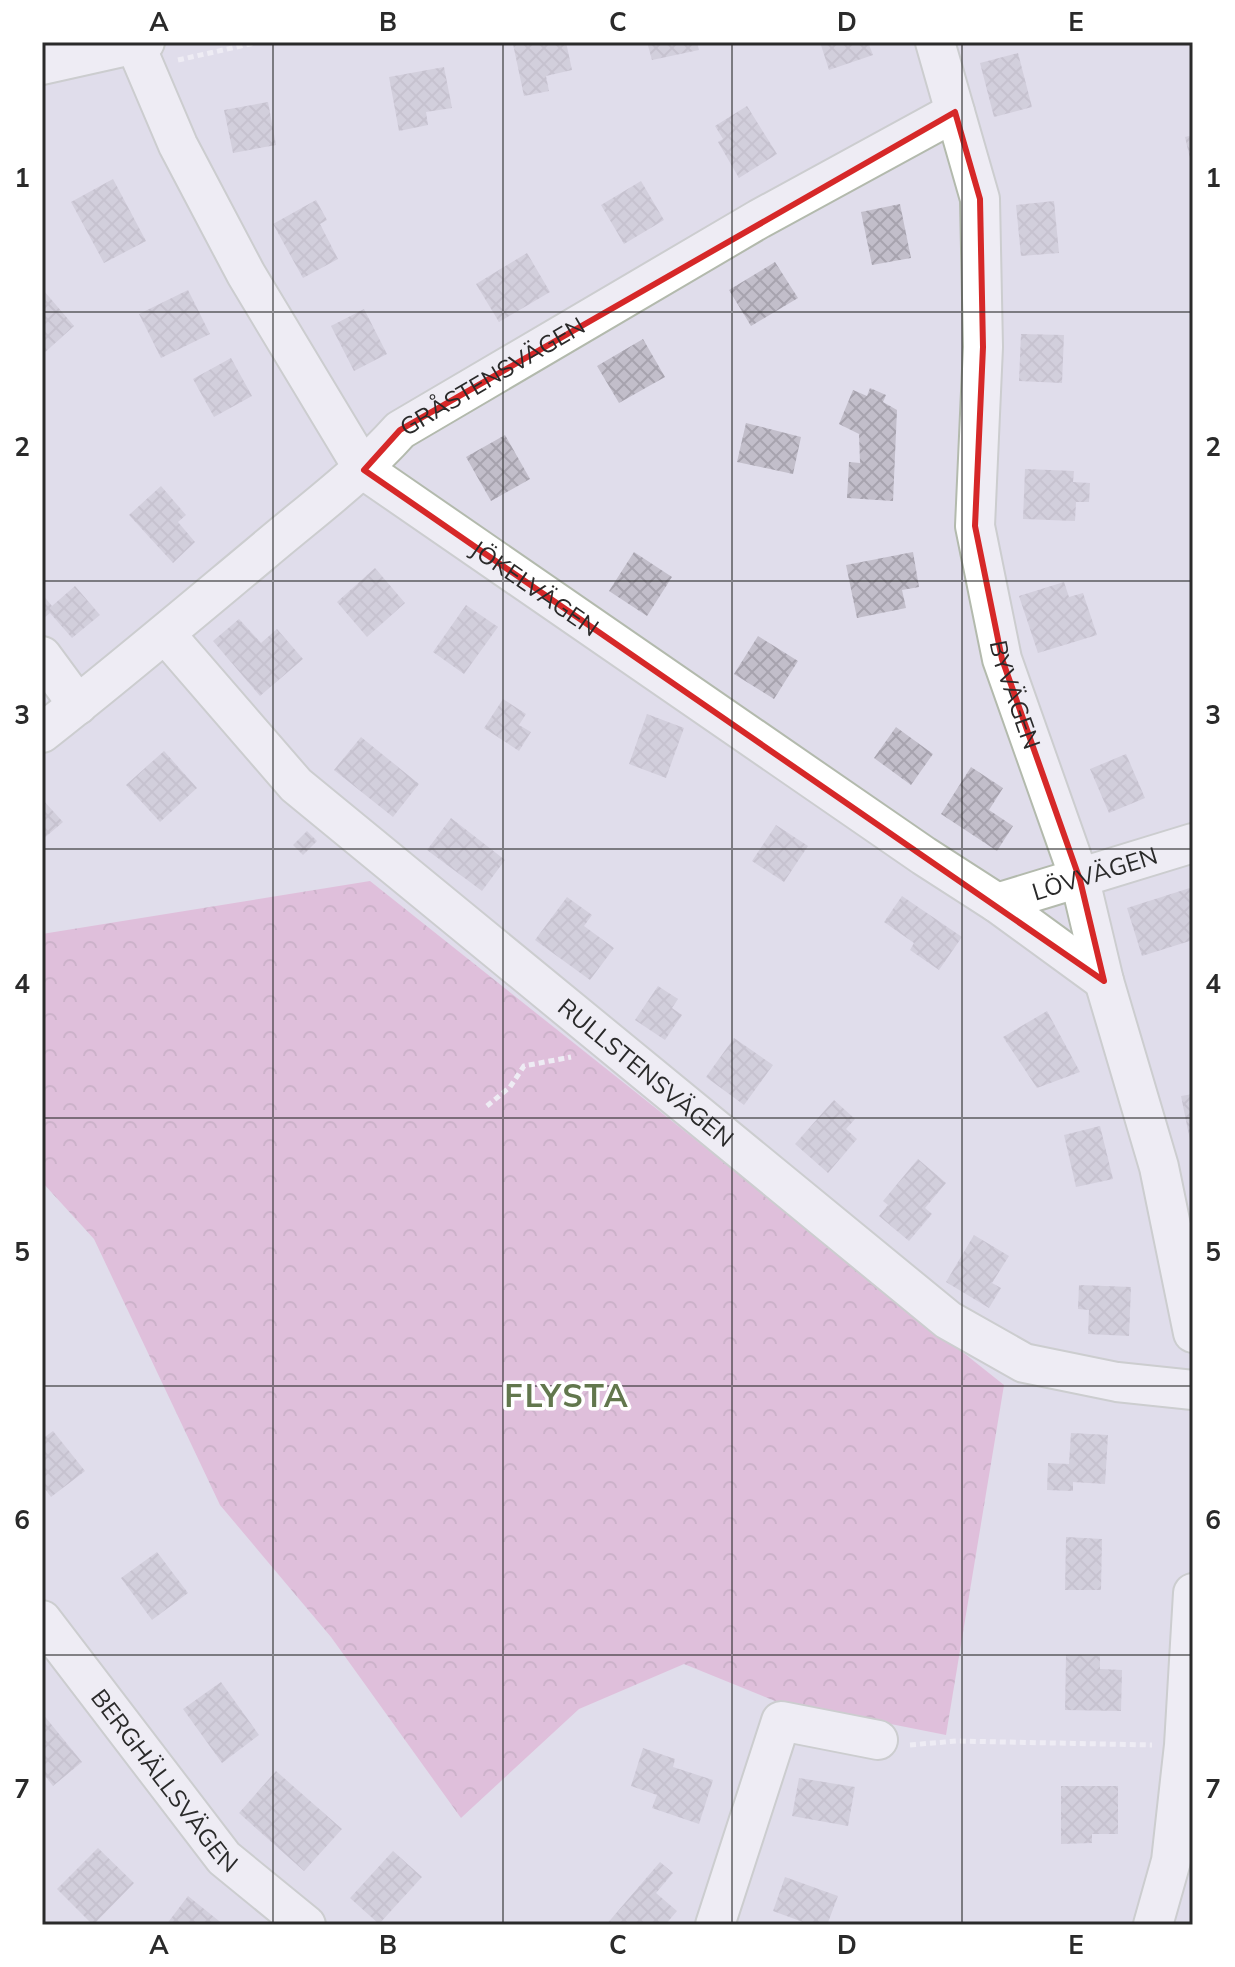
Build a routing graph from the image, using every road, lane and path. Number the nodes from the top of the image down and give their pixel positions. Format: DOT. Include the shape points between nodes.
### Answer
graph roads {
  1 [pos="935,42"];
  2 [pos="140,43"];
  3 [pos="42,65"];
  4 [pos="955,112"];
  5 [pos="364,470"];
  6 [pos="167,636"];
  7 [pos="42,656"];
  8 [pos="78,705"];
  9 [pos="42,733"];
  10 [pos="1193,843"];
  11 [pos="1080,880"];
  12 [pos="997,903"];
  13 [pos="1104,981"];
  14 [pos="575,1057"];
  15 [pos="487,1106"];
  16 [pos="1193,1333"];
  17 [pos="1193,1390"];
  18 [pos="1193,1593"];
  19 [pos="42,1620"];
  20 [pos="878,1740"];
  21 [pos="1184,1745"];
  22 [pos="306,1925"];
  23 [pos="715,1925"];
  24 [pos="1153,1925"];
  1 -- 4 [label="street, BYVÄGEN"];
  2 -- 3 [label="street"];
  2 -- 5 [label="street, JÖKELVÄGEN" via="178,145 246,274"];
  4 -- 5 [label="street, GRÅSTENSVÄGEN" via="759,219 400,430"];
  4 -- 11 [label="street, BYVÄGEN" via="980,199 983,347 975,526 1002,659"];
  5 -- 6 [label="street, GRÅSTENSVÄGEN"];
  5 -- 12 [label="street, JÖKELVÄGEN"];
  6 -- 8 [label="street, GRÅSTENSVÄGEN"];
  6 -- 17 [label="street, RULLSTENSVÄGEN" via="296,785 948,1320 1024,1363 1117,1382"];
  7 -- 8 [label="street"];
  8 -- 9 [label="street, GRÅSTENSVÄGEN"];
  10 -- 11 [label="street, LÖVVÄGEN"];
  11 -- 12 [label="street, LÖVVÄGEN"];
  11 -- 13 [label="street, BYVÄGEN"];
  12 -- 13 [label="street, JÖKELVÄGEN"];
  13 -- 16 [label="street, BYVÄGEN" via="1159,1167"];
  14 -- 15 [label="path" via="524,1066"];
  18 -- 21 [label="street"];
  19 -- 22 [label="street, BERGHÄLLSVÄGEN" via="224,1858"];
  20 -- 21 [label="path" via="903,1746 956,1741"];
  20 -- 23 [label="street" via="781,1721"];
  21 -- 24 [label="street" via="1171,1861"];
}
